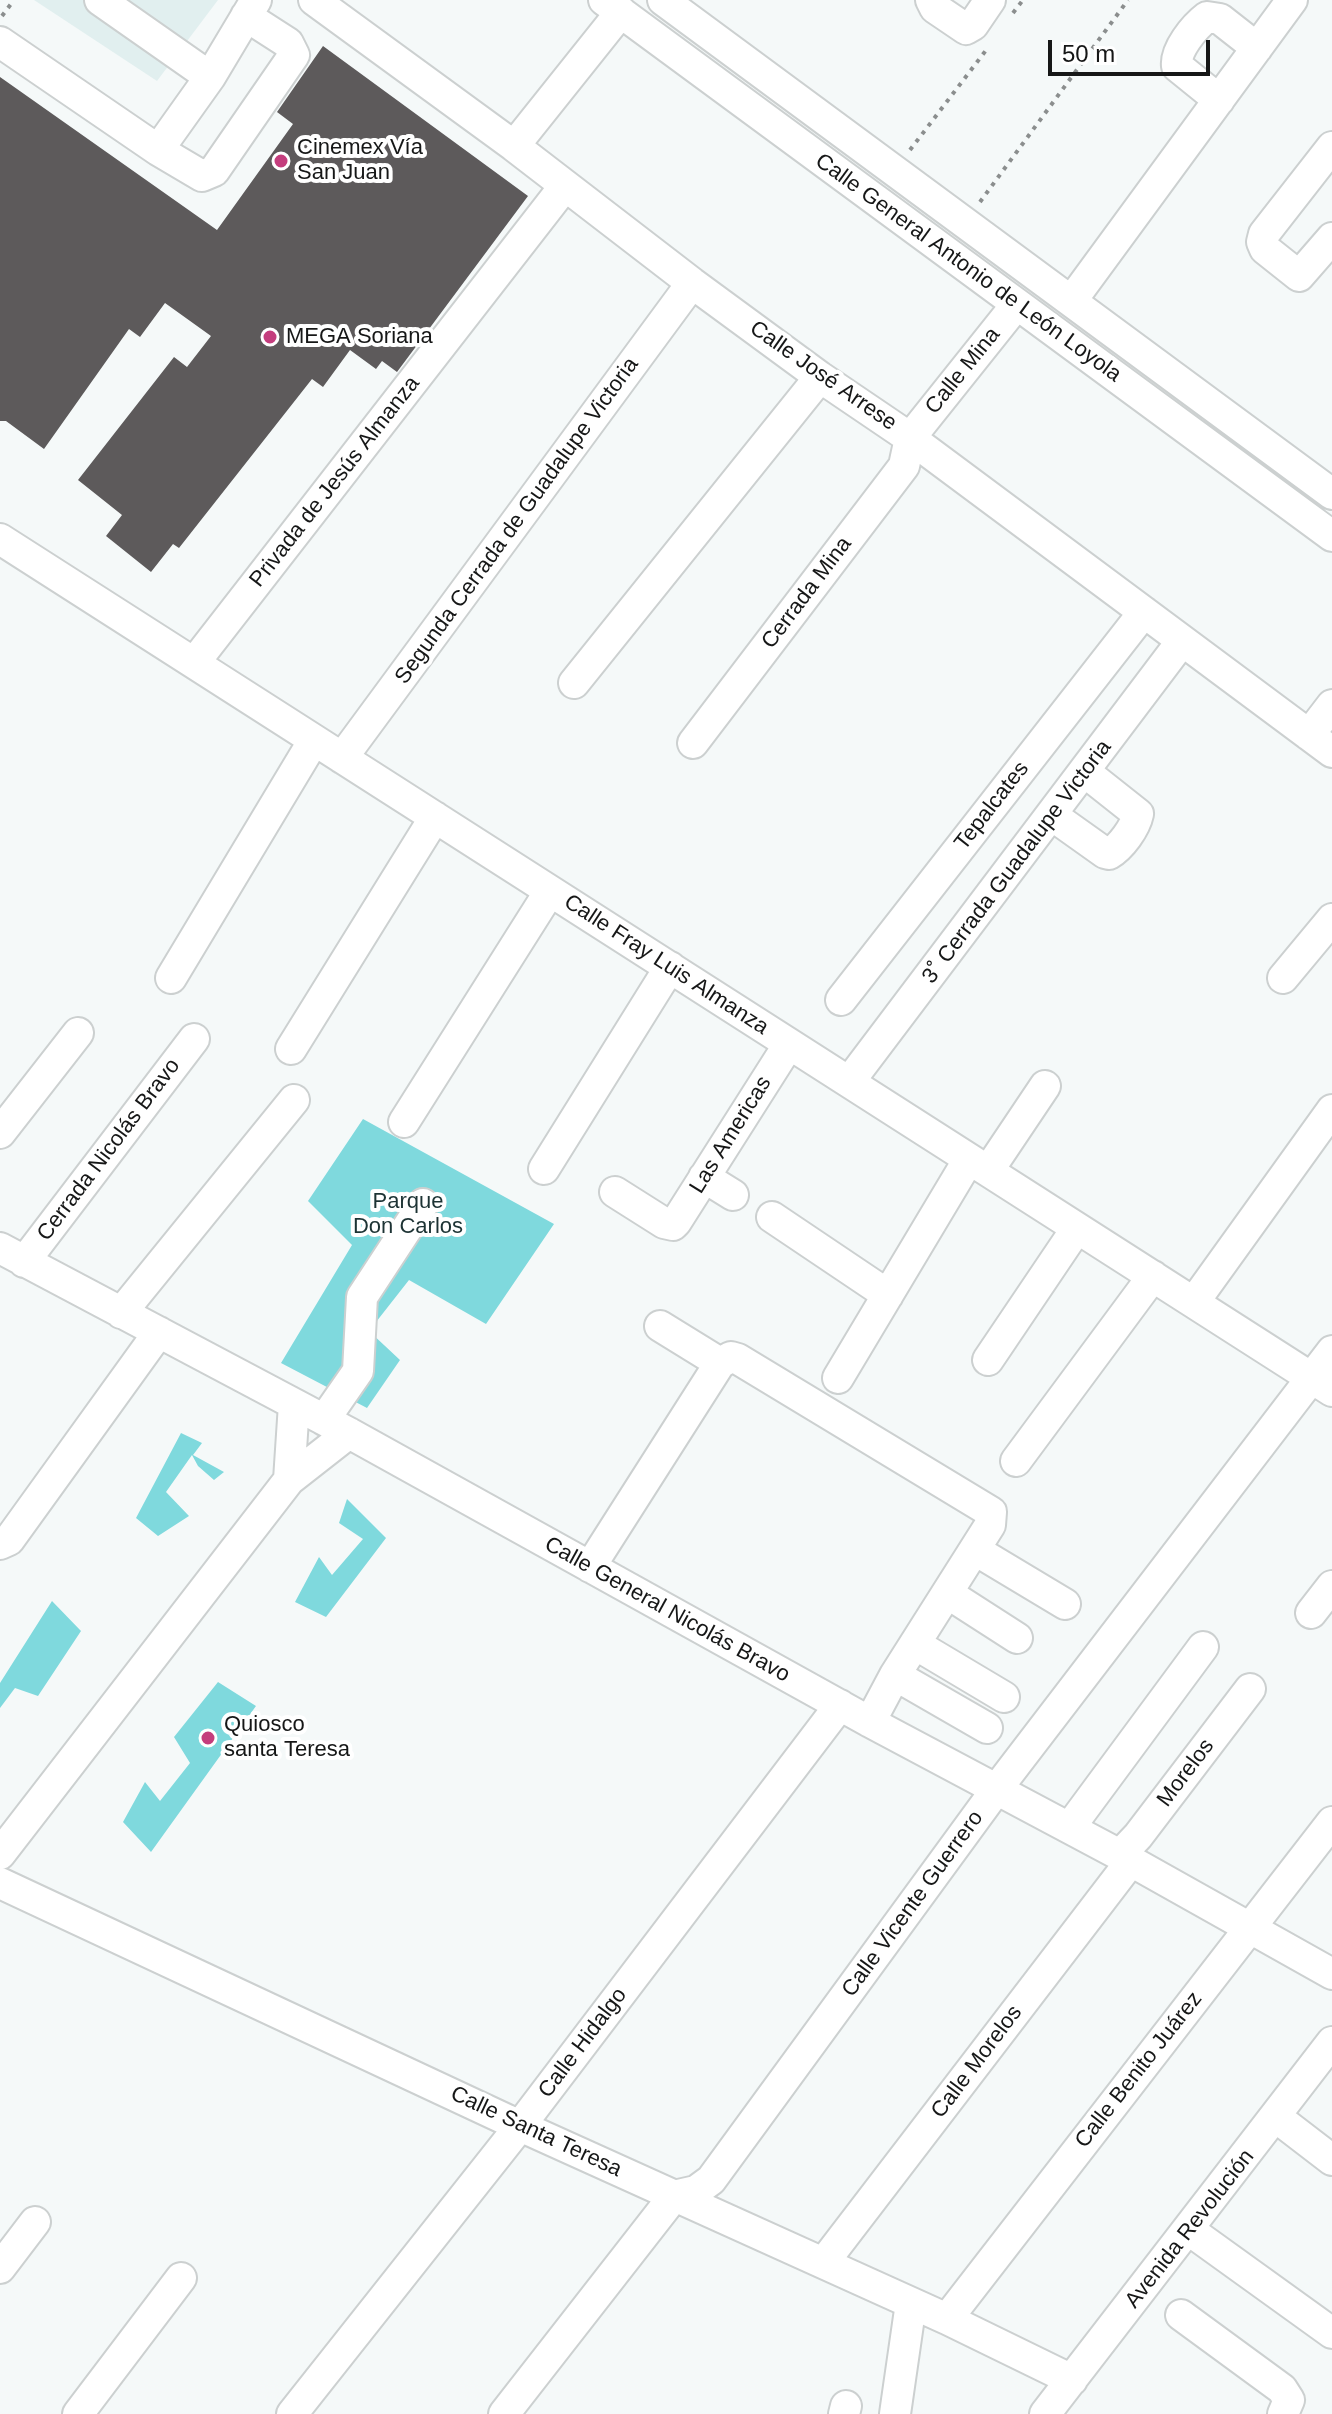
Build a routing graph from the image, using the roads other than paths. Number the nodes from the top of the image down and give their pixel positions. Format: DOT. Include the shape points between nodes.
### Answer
graph roads {
  1 [pos="100,0"];
  2 [pos="314,0"];
  3 [pos="663,0"];
  4 [pos="931,0"];
  5 [pos="1292,0"];
  6 [pos="612,6"];
  7 [pos="251,8"];
  8 [pos="997,12"];
  9 [pos="1,30"];
  10 [pos="1257,48"];
  11 [pos="210,77"];
  12 [pos="1219,100"];
  13 [pos="514,146"];
  14 [pos="1332,147"];
  15 [pos="158,150"];
  16 [pos="564,187"];
  17 [pos="1332,238"];
  18 [pos="692,283"];
  19 [pos="1072,300"];
  20 [pos="1017,304"];
  21 [pos="820,377"];
  22 [pos="910,438"];
  23 [pos="1332,494"];
  24 [pos="1332,536"];
  25 [pos="0,539"];
  26 [pos="1144,612"];
  27 [pos="1182,641"];
  28 [pos="194,663"];
  29 [pos="574,683"];
  30 [pos="1332,705"];
  31 [pos="314,740"];
  32 [pos="693,743"];
  33 [pos="1321,743"];
  34 [pos="342,758"];
  35 [pos="1085,772"];
  36 [pos="1053,816"];
  37 [pos="435,817"];
  38 [pos="550,891"];
  39 [pos="1332,919"];
  40 [pos="670,967"];
  41 [pos="171,978"];
  42 [pos="1283,978"];
  43 [pos="841,1000"];
  44 [pos="78,1033"];
  45 [pos="194,1039"];
  46 [pos="789,1044"];
  47 [pos="291,1049"];
  48 [pos="849,1082"];
  49 [pos="1045,1086"];
  50 [pos="294,1100"];
  51 [pos="1332,1110"];
  52 [pos="404,1122"];
  53 [pos="0,1133"];
  54 [pos="979,1165"];
  55 [pos="544,1169"];
  56 [pos="704,1177"];
  57 [pos="615,1192"];
  58 [pos="733,1195"];
  59 [pos="423,1204"];
  60 [pos="772,1217"];
  61 [pos="1077,1228"];
  62 [pos="12,1255"];
  63 [pos="1153,1276"];
  64 [pos="888,1295"];
  65 [pos="1194,1302"];
  66 [pos="121,1313"];
  67 [pos="660,1326"];
  68 [pos="159,1332"];
  69 [pos="1332,1351"];
  70 [pos="988,1360"];
  71 [pos="720,1363"];
  72 [pos="838,1378"];
  73 [pos="1322,1384"];
  74 [pos="294,1404"];
  75 [pos="336,1426"];
  76 [pos="1016,1461"];
  77 [pos="289,1480"];
  78 [pos="0,1544"];
  79 [pos="975,1550"];
  80 [pos="590,1567"];
  81 [pos="1332,1586"];
  82 [pos="947,1593"];
  83 [pos="1065,1604"];
  84 [pos="1311,1613"];
  85 [pos="1017,1638"];
  86 [pos="915,1644"];
  87 [pos="1203,1647"];
  88 [pos="895,1675"];
  89 [pos="1250,1689"];
  90 [pos="1004,1697"];
  91 [pos="840,1705"];
  92 [pos="870,1722"];
  93 [pos="987,1728"];
  94 [pos="996,1790"];
  95 [pos="1332,1822"];
  96 [pos="1070,1827"];
  97 [pos="0,1854"];
  98 [pos="1126,1858"];
  99 [pos="0,1883"];
  100 [pos="1248,1928"];
  101 [pos="1332,1974"];
  102 [pos="1332,2042"];
  103 [pos="1276,2117"];
  104 [pos="520,2126"];
  105 [pos="1332,2160"];
  106 [pos="674,2196"];
  107 [pos="35,2222"];
  108 [pos="1189,2230"];
  109 [pos="824,2262"];
  110 [pos="0,2268"];
  111 [pos="181,2278"];
  112 [pos="911,2303"];
  113 [pos="1181,2315"];
  114 [pos="947,2319"];
  115 [pos="1332,2333"];
  116 [pos="1072,2380"];
  117 [pos="78,2414"];
  118 [pos="292,2414"];
  119 [pos="504,2414"];
  120 [pos="895,2414"];
  121 [pos="1045,2414"];
  122 [pos="1283,2414"];
  1 -- 11 [label="street"];
  2 -- 13 [label="street, Calle José Arrese"];
  3 -- 19 [label="street, Calle General Antonio de León Loyola"];
  4 -- 8 [label="street" via="966,29"];
  5 -- 10 [label="street"];
  6 -- 13 [label="street"];
  6 -- 20 [label="street, Calle General Antonio de León Loyola"];
  7 -- 11 [label="street"];
  7 -- 15 [label="street" via="293,48 292,61 209,175 196,174"];
  9 -- 15 [label="street"];
  10 -- 12 [label="street"];
  10 -- 12 [label="street" via="1214,16 1201,21 1178,53 1177,66"];
  11 -- 15 [label="street"];
  12 -- 19 [label="street"];
  13 -- 16 [label="street, Calle José Arrese"];
  14 -- 17 [label="street" via="1262,242 1299,276"];
  16 -- 18 [label="street, Calle José Arrese"];
  16 -- 28 [label="street, Privada de Jesús Almanza"];
  18 -- 21 [label="street, Calle José Arrese"];
  18 -- 34 [label="street, Segunda Cerrada de Guadalupe Victoria"];
  19 -- 23 [label="street, Calle General Antonio de León Loyola"];
  20 -- 22 [label="street, Calle Mina"];
  20 -- 24 [label="street, Calle General Antonio de León Loyola"];
  21 -- 22 [label="street, Calle José Arrese"];
  21 -- 29 [label="street"];
  22 -- 26 [label="street, Calle José Arrese"];
  22 -- 32 [label="street, Cerrada Mina" via="904,466"];
  25 -- 28 [label="street, Calle Fray Luis Almanza"];
  26 -- 27 [label="street, Calle José Arrese"];
  26 -- 43 [label="street, Tepalcates"];
  27 -- 33 [label="street, Calle José Arrese"];
  27 -- 35 [label="street, 3˚ Cerrada Guadalupe Victoria"];
  28 -- 31 [label="street, Calle Fray Luis Almanza"];
  30 -- 33 [label="street"];
  31 -- 34 [label="street, Calle Fray Luis Almanza"];
  31 -- 41 [label="street"];
  34 -- 37 [label="street, Calle Fray Luis Almanza"];
  35 -- 36 [label="street, 3˚ Cerrada Guadalupe Victoria"];
  35 -- 36 [label="street" via="1138,814 1135,824 1109,854"];
  36 -- 48 [label="street, 3˚ Cerrada Guadalupe Victoria"];
  37 -- 38 [label="street, Calle Fray Luis Almanza"];
  37 -- 47 [label="street"];
  38 -- 40 [label="street, Calle Fray Luis Almanza"];
  38 -- 52 [label="street"];
  39 -- 42 [label="street"];
  40 -- 46 [label="street, Calle Fray Luis Almanza"];
  40 -- 55 [label="street"];
  44 -- 53 [label="street"];
  45 -- 62 [label="street, Cerrada Nicolás Bravo"];
  46 -- 48 [label="street, Calle Fray Luis Almanza"];
  46 -- 56 [label="street, Las Americas"];
  48 -- 54 [label="street, Calle Fray Luis Almanza"];
  49 -- 54 [label="street"];
  50 -- 66 [label="street"];
  51 -- 65 [label="street"];
  54 -- 61 [label="street, Calle Fray Luis Almanza"];
  54 -- 64 [label="street"];
  56 -- 57 [label="street, Las Americas" via="673,1225"];
  56 -- 58 [label="street"];
  59 -- 75 [label="street" via="362,1297 358,1371"];
  60 -- 64 [label="street"];
  61 -- 63 [label="street, Calle Fray Luis Almanza"];
  61 -- 70 [label="street"];
  62 -- 66 [label="street, Calle General Nicolás Bravo"];
  63 -- 65 [label="street, Calle Fray Luis Almanza"];
  63 -- 76 [label="street"];
  64 -- 72 [label="street"];
  65 -- 73 [label="street, Calle Fray Luis Almanza"];
  66 -- 68 [label="street, Calle General Nicolás Bravo"];
  67 -- 71 [label="street"];
  68 -- 74 [label="street, Calle General Nicolás Bravo"];
  68 -- 78 [label="street" via="9,1540"];
  69 -- 73 [label="street, Calle Vicente Guerrero"];
  71 -- 79 [label="street" via="738,1359 986,1507 992,1519"];
  71 -- 80 [label="street"];
  73 -- 94 [label="street, Calle Vicente Guerrero"];
  74 -- 75 [label="street, Calle General Nicolás Bravo"];
  74 -- 77 [label="street"];
  75 -- 77 [label="street"];
  75 -- 80 [label="street, Calle General Nicolás Bravo"];
  77 -- 97 [label="street"];
  79 -- 82 [label="street"];
  79 -- 83 [label="street"];
  80 -- 91 [label="street, Calle General Nicolás Bravo"];
  81 -- 84 [label="street"];
  82 -- 85 [label="street"];
  82 -- 86 [label="street"];
  86 -- 88 [label="street"];
  86 -- 90 [label="street"];
  87 -- 96 [label="street"];
  88 -- 92 [label="street"];
  88 -- 93 [label="street"];
  89 -- 98 [label="street, Morelos"];
  91 -- 92 [label="street, Calle General Nicolás Bravo"];
  91 -- 104 [label="street, Calle Hidalgo"];
  92 -- 94 [label="street, Calle General Nicolás Bravo"];
  94 -- 96 [label="street, Calle General Nicolás Bravo"];
  94 -- 106 [label="street, Calle Vicente Guerrero" via="711,2180 696,2191"];
  95 -- 100 [label="street, Calle Benito Juárez"];
  96 -- 98 [label="street, Calle General Nicolás Bravo"];
  98 -- 100 [label="street, Calle General Nicolás Bravo"];
  98 -- 109 [label="street, Calle Morelos"];
  99 -- 104 [label="street, Calle Santa Teresa"];
  100 -- 101 [label="street, Calle General Nicolás Bravo"];
  100 -- 114 [label="street, Calle Benito Juárez"];
  102 -- 103 [label="street, Avenida Revolución"];
  103 -- 105 [label="street"];
  103 -- 108 [label="street, Avenida Revolución"];
  104 -- 106 [label="street, Calle Santa Teresa"];
  104 -- 118 [label="street, Calle Hidalgo"];
  106 -- 109 [label="street, Calle Santa Teresa"];
  106 -- 119 [label="street, Calle Vicente Guerrero"];
  107 -- 110 [label="street"];
  108 -- 115 [label="street"];
  108 -- 116 [label="street, Avenida Revolución"];
  109 -- 112 [label="street, Calle Santa Teresa"];
  111 -- 117 [label="street"];
  112 -- 114 [label="street, Calle Santa Teresa"];
  112 -- 120 [label="street"];
  113 -- 122 [label="street" via="1287,2393"];
  114 -- 116 [label="street, Calle Santa Teresa"];
  116 -- 121 [label="street, Avenida Revolución"];
}
